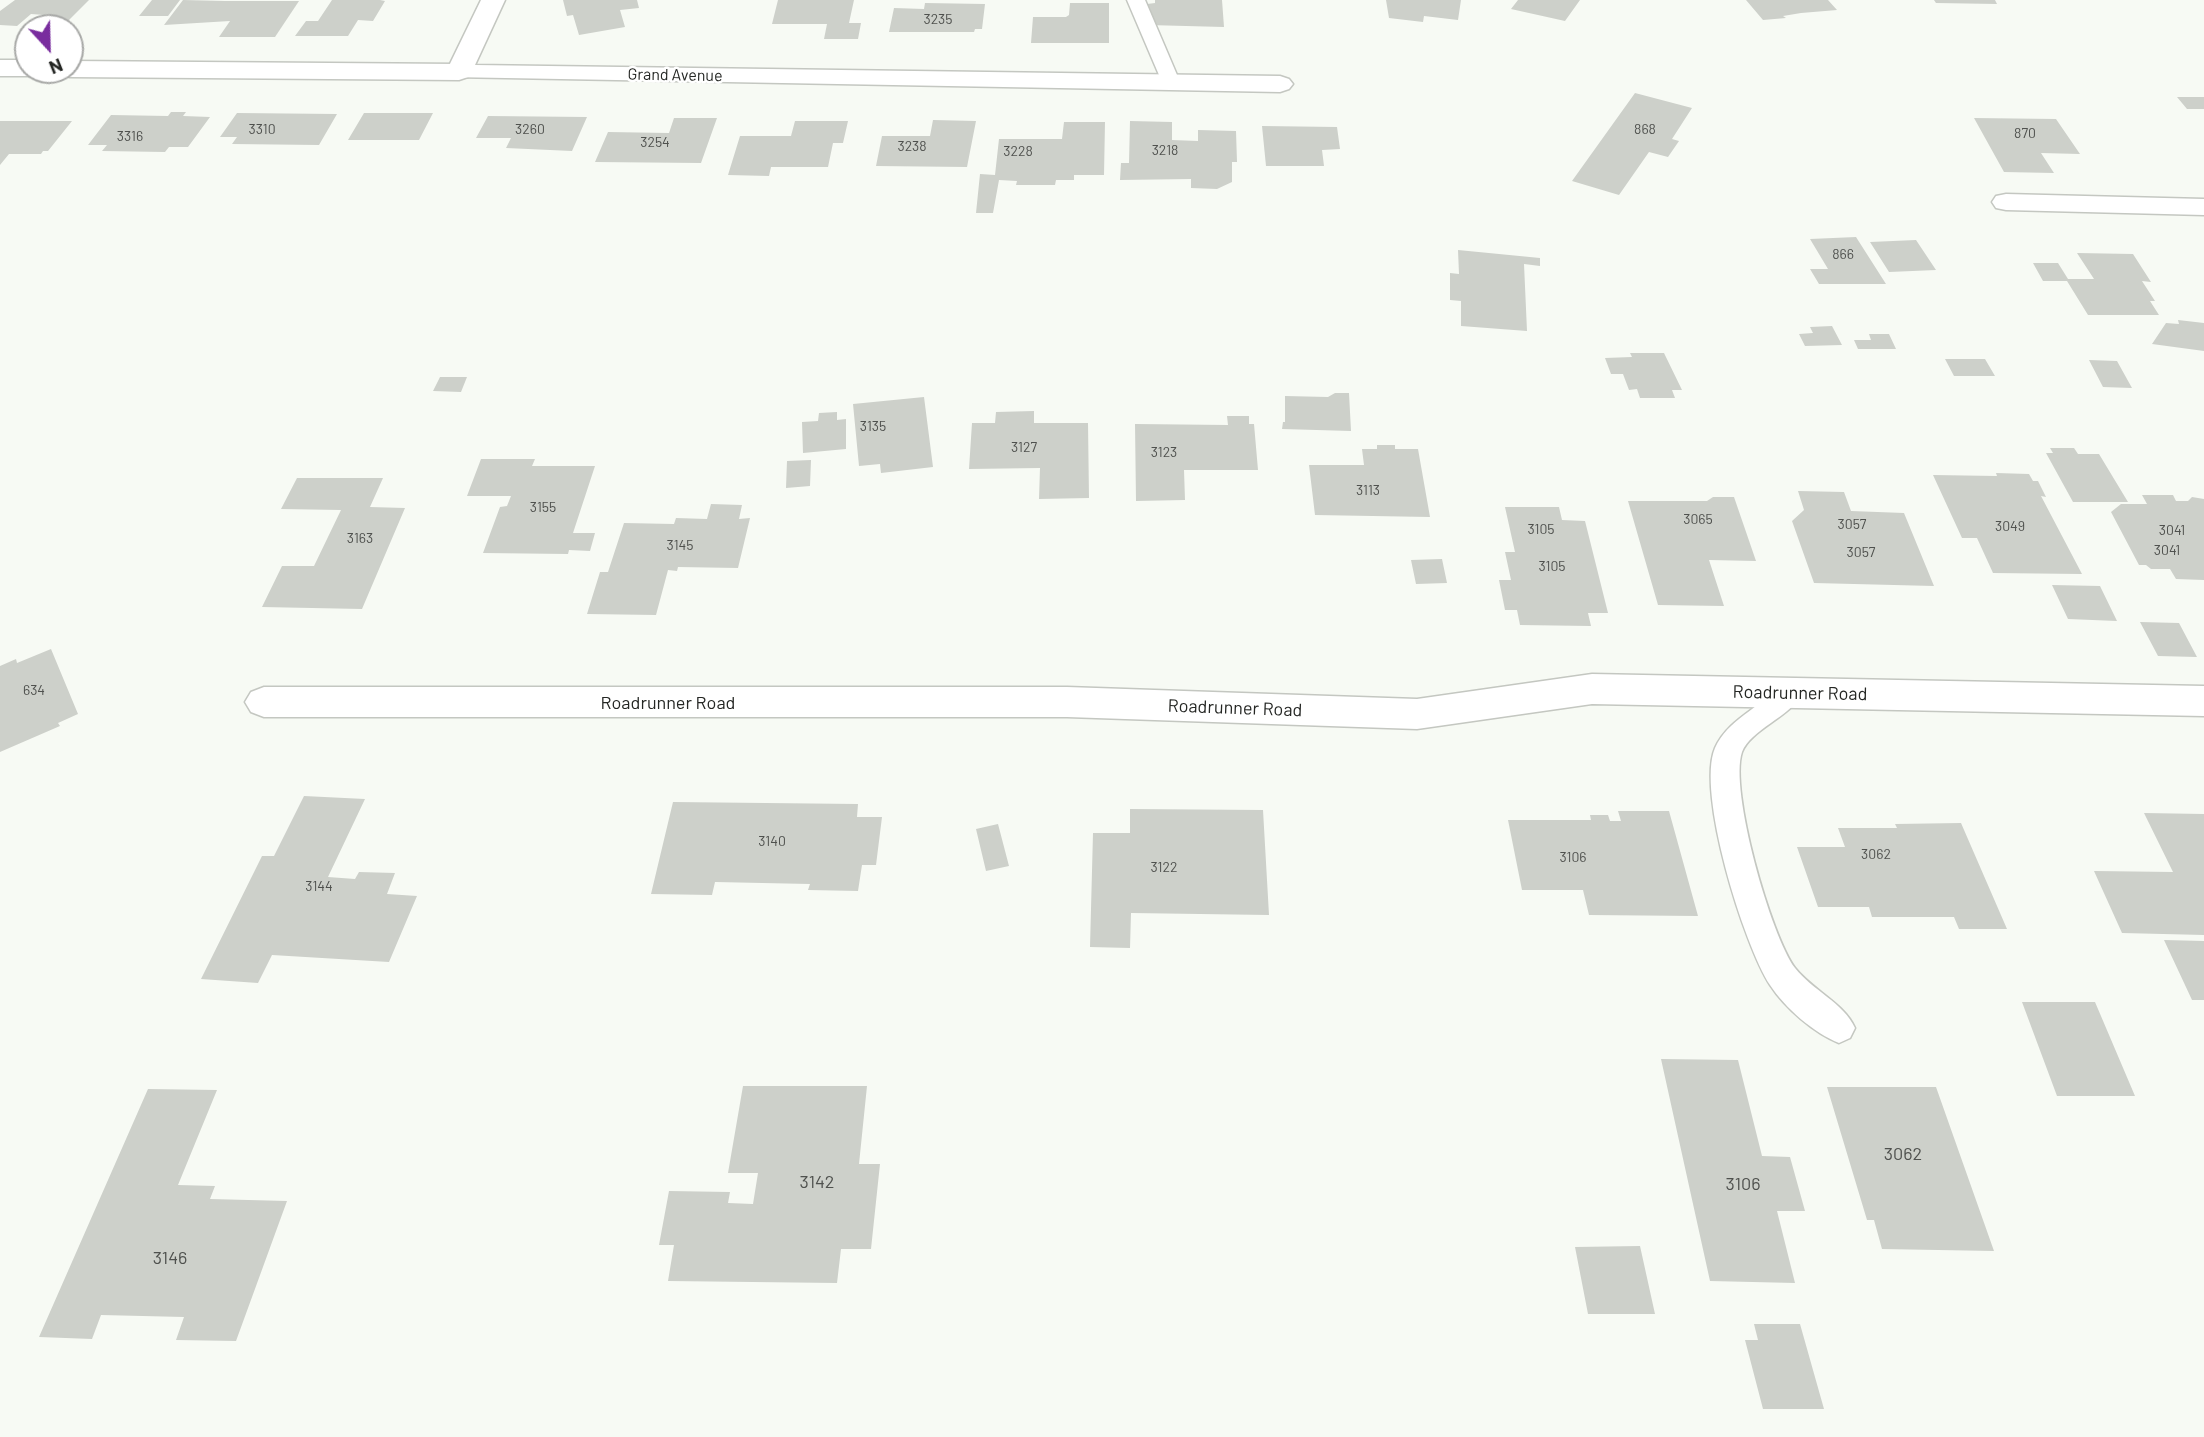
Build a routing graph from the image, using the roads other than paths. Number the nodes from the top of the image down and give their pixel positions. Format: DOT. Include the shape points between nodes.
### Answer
graph roads {
  1 [pos="493,0"];
  2 [pos="1136,0"];
  3 [pos="84,69"];
  4 [pos="459,72"];
  5 [pos="1171,82"];
  6 [pos="1280,84"];
  7 [pos="2006,202"];
  8 [pos="2204,207"];
  9 [pos="1789,693"];
  10 [pos="2204,701"];
  11 [pos="264,702"];
  12 [pos="1839,1028"];
  1 -- 4 [label="street"];
  2 -- 5 [label="lane" via="1141,22 1161,54"];
  3 -- 4 [label="street, Grand Avenue"];
  4 -- 5 [label="street, Grand Avenue"];
  5 -- 6 [label="street, Grand Avenue"];
  7 -- 8 [label="street"];
  9 -- 10 [label="street, Roadrunner Road"];
  9 -- 11 [label="street, Roadrunner Road" via="1592,689 1417,714 1067,702"];
  9 -- 12 [label="lane" via="1732,742 1725,790 1751,901 1773,962 1789,986"];
}
